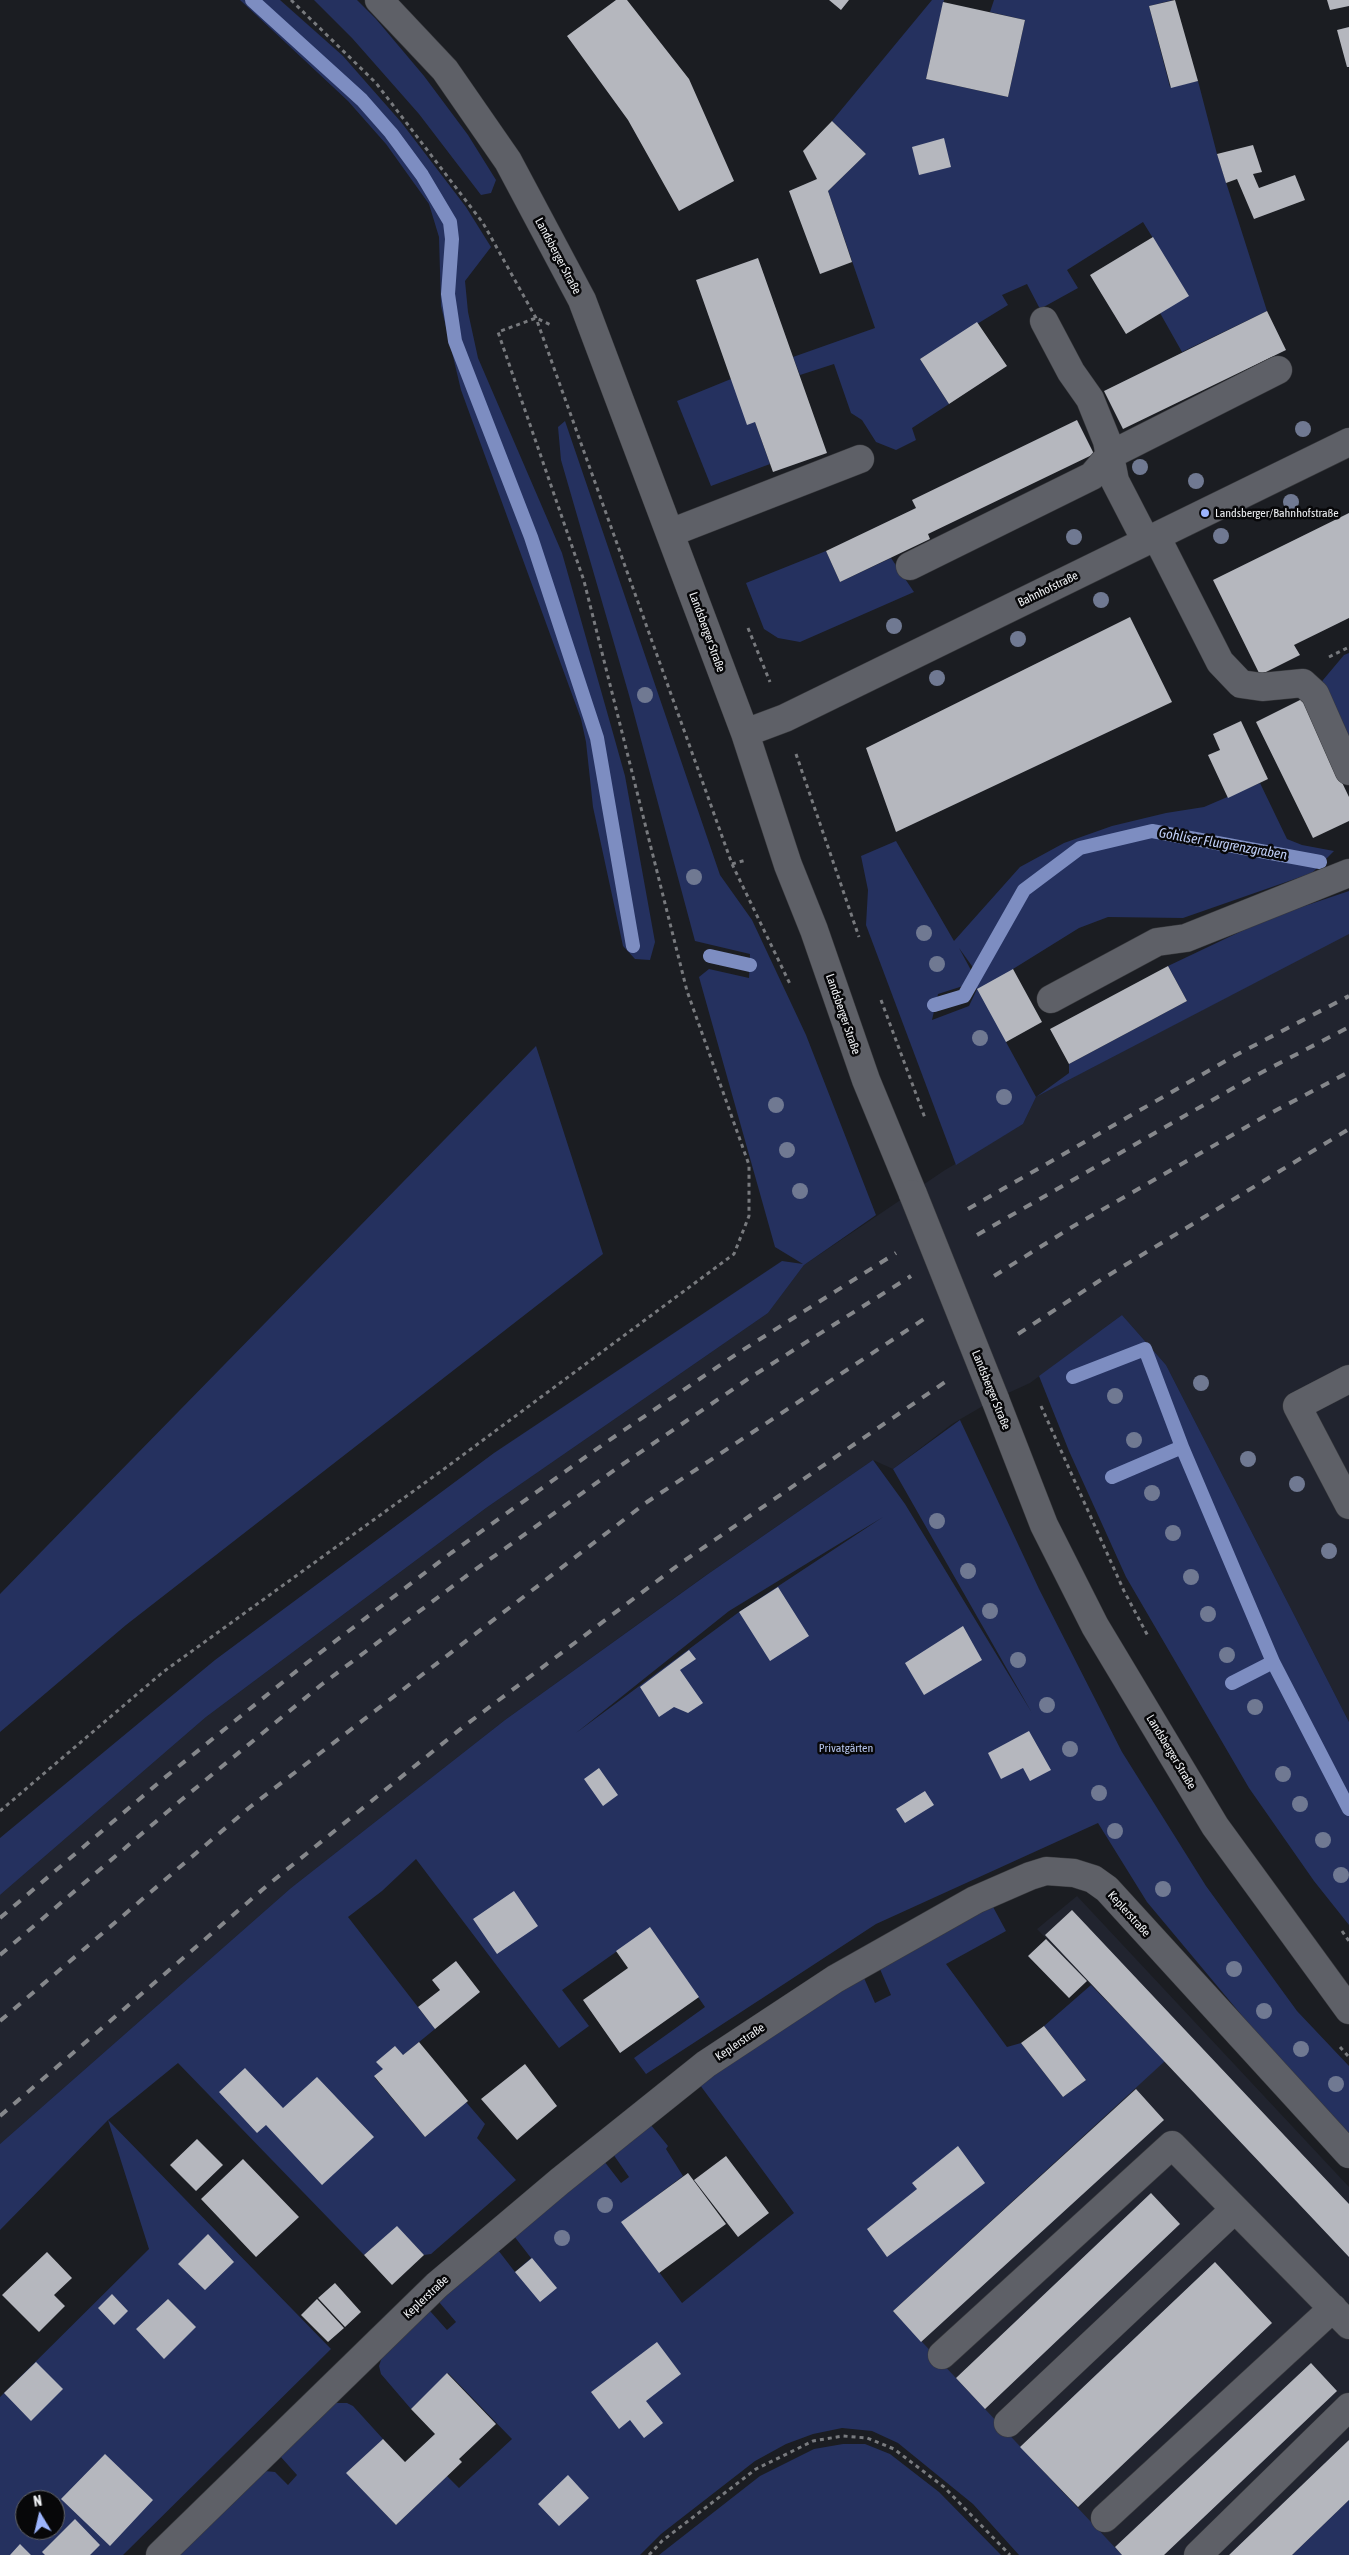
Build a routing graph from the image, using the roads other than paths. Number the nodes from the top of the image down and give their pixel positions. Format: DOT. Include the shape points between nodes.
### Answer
graph roads {
  1 [pos="379,0"];
  2 [pos="1044,321"];
  3 [pos="1278,370"];
  4 [pos="1349,442"];
  5 [pos="1110,455"];
  6 [pos="860,459"];
  7 [pos="670,533"];
  8 [pos="1151,539"];
  9 [pos="910,566"];
  10 [pos="745,733"];
  11 [pos="1349,771"];
  12 [pos="1349,873"];
  13 [pos="1050,999"];
  14 [pos="1349,1379"];
  15 [pos="1349,1505"];
  16 [pos="1349,2010"];
  17 [pos="1349,2154"];
  18 [pos="1235,2208"];
  19 [pos="1341,2316"];
  20 [pos="942,2355"];
  21 [pos="1349,2407"];
  22 [pos="1008,2423"];
  23 [pos="1106,2518"];
  24 [pos="160,2555"];
  25 [pos="1198,2555"];
  1 -- 7 [label="street, Landsberger Straße" via="445,70 508,161 582,300"];
  2 -- 5 [label="street" via="1090,399"];
  3 -- 5 [label="street"];
  4 -- 8 [label="street, Bahnhofstraße"];
  5 -- 8 [label="street" via="1115,482"];
  5 -- 9 [label="street" via="1092,476"];
  6 -- 7 [label="street"];
  7 -- 10 [label="street, Landsberger Straße"];
  8 -- 10 [label="street, Bahnhofstraße" via="785,718"];
  8 -- 11 [label="street" via="1220,662 1241,684 1262,687 1303,683 1315,694"];
  10 -- 16 [label="street, Landsberger Straße, bridge" via="788,865 866,1080 1044,1525 1095,1626 1215,1826"];
  12 -- 13 [label="street" via="1186,938 1157,942"];
  14 -- 15 [label="street" via="1297,1406"];
  17 -- 24 [label="street, Keplerstraße" via="1107,1889 1093,1879 1074,1873 1046,1871 1030,1876 975,1900 835,1979 706,2064 437,2285"];
  18 -- 19 [label="street"];
  18 -- 20 [label="street" via="1172,2145"];
  18 -- 22 [label="street"];
  19 -- 23 [label="street"];
  21 -- 25 [label="street"];
}
